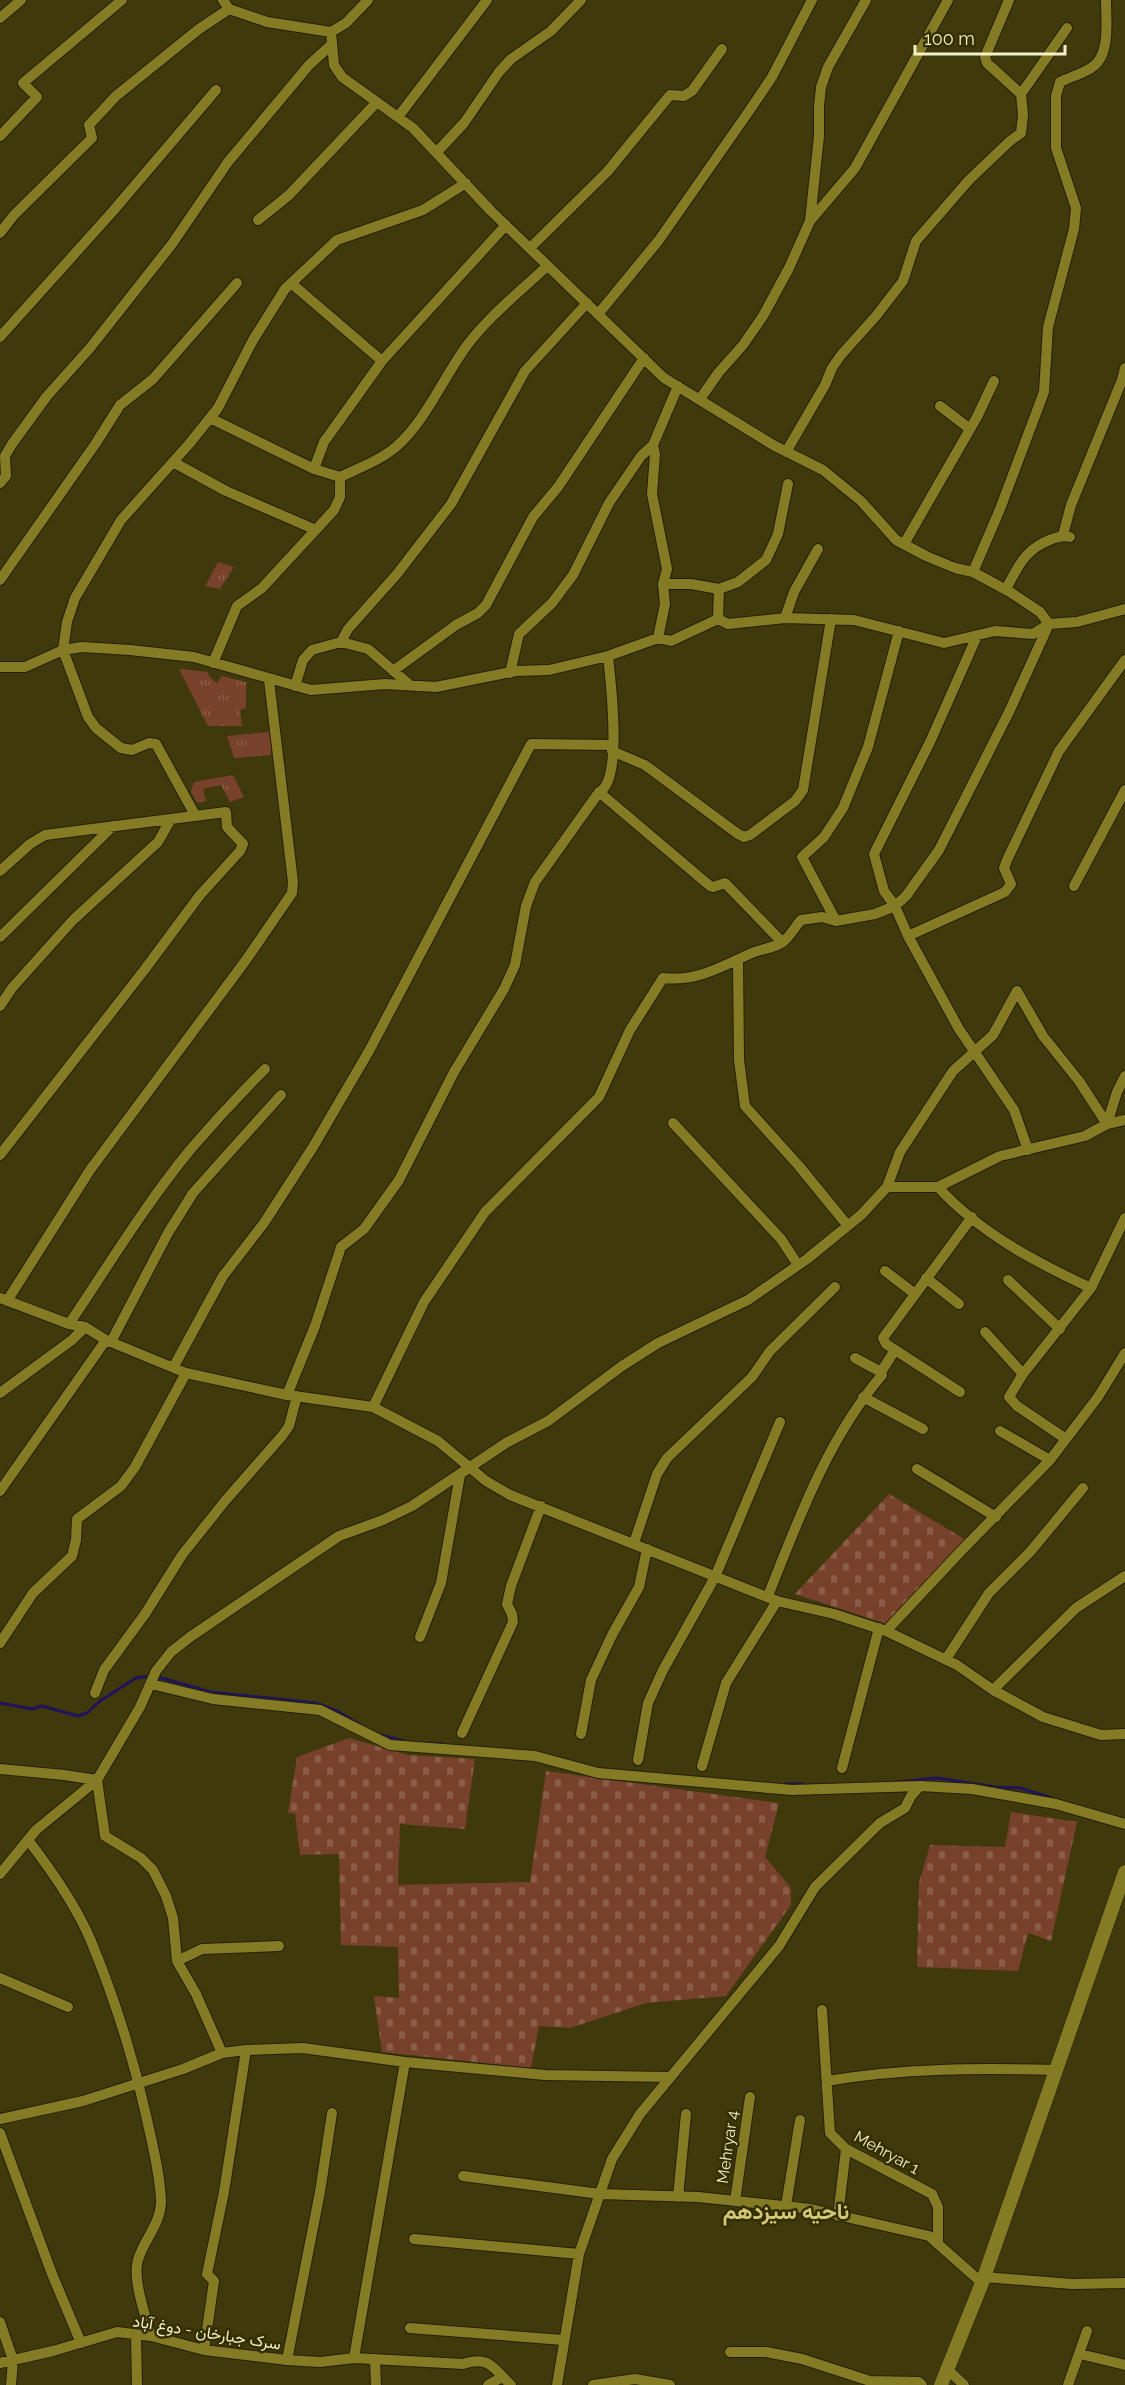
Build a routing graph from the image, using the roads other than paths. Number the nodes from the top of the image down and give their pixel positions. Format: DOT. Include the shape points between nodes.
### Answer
graph roads {
  1 [pos="21,0"];
  2 [pos="122,0"];
  3 [pos="368,0"];
  4 [pos="487,0"];
  5 [pos="581,0"];
  6 [pos="812,0"];
  7 [pos="866,0"];
  8 [pos="948,0"];
  9 [pos="1009,0"];
  10 [pos="1106,0"];
  11 [pos="226,5"];
  12 [pos="0,18"];
  13 [pos="1067,28"];
  14 [pos="331,32"];
  15 [pos="332,45"];
  16 [pos="722,48"];
  17 [pos="216,90"];
  18 [pos="1021,94"];
  19 [pos="376,103"];
  20 [pos="398,117"];
  21 [pos="0,136"];
  22 [pos="437,152"];
  23 [pos="466,183"];
  24 [pos="258,220"];
  25 [pos="810,221"];
  26 [pos="506,225"];
  27 [pos="0,233"];
  28 [pos="530,248"];
  29 [pos="547,266"];
  30 [pos="237,283"];
  31 [pos="291,283"];
  32 [pos="587,303"];
  33 [pos="599,314"];
  34 [pos="0,337"];
  35 [pos="644,358"];
  36 [pos="382,361"];
  37 [pos="1125,368"];
  38 [pos="994,381"];
  39 [pos="678,386"];
  40 [pos="700,399"];
  41 [pos="940,406"];
  42 [pos="210,418"];
  43 [pos="970,429"];
  44 [pos="653,445"];
  45 [pos="4,451"];
  46 [pos="786,452"];
  47 [pos="173,462"];
  48 [pos="314,469"];
  49 [pos="340,477"];
  50 [pos="0,483"];
  51 [pos="788,484"];
  52 [pos="316,530"];
  53 [pos="904,544"];
  54 [pos="818,549"];
  55 [pos="973,572"];
  56 [pos="0,580"];
  57 [pos="663,584"];
  58 [pos="719,589"];
  59 [pos="1006,589"];
  60 [pos="1125,609"];
  61 [pos="785,618"];
  62 [pos="718,619"];
  63 [pos="831,619"];
  64 [pos="1049,624"];
  65 [pos="899,631"];
  66 [pos="977,636"];
  67 [pos="658,638"];
  68 [pos="341,642"];
  69 [pos="63,650"];
  70 [pos="608,656"];
  71 [pos="1125,660"];
  72 [pos="213,663"];
  73 [pos="25,666"];
  74 [pos="0,667"];
  75 [pos="393,671"];
  76 [pos="0,673"];
  77 [pos="510,673"];
  78 [pos="269,680"];
  79 [pos="410,685"];
  80 [pos="295,686"];
  81 [pos="612,748"];
  82 [pos="1125,790"];
  83 [pos="599,792"];
  84 [pos="195,814"];
  85 [pos="171,819"];
  86 [pos="113,826"];
  87 [pos="0,872"];
  88 [pos="1074,886"];
  89 [pos="895,906"];
  90 [pos="836,921"];
  91 [pos="908,936"];
  92 [pos="0,937"];
  93 [pos="782,942"];
  94 [pos="738,960"];
  95 [pos="0,1006"];
  96 [pos="975,1052"];
  97 [pos="265,1069"];
  98 [pos="1125,1076"];
  99 [pos="281,1095"];
  100 [pos="1125,1120"];
  101 [pos="673,1123"];
  102 [pos="1107,1124"];
  103 [pos="1028,1150"];
  104 [pos="0,1155"];
  105 [pos="887,1187"];
  106 [pos="938,1187"];
  107 [pos="972,1217"];
  108 [pos="1125,1218"];
  109 [pos="848,1226"];
  110 [pos="798,1265"];
  111 [pos="885,1271"];
  112 [pos="926,1278"];
  113 [pos="1008,1280"];
  114 [pos="835,1287"];
  115 [pos="1091,1288"];
  116 [pos="915,1294"];
  117 [pos="4,1299"];
  118 [pos="959,1304"];
  119 [pos="69,1324"];
  120 [pos="84,1327"];
  121 [pos="1060,1329"];
  122 [pos="985,1332"];
  123 [pos="109,1340"];
  124 [pos="895,1350"];
  125 [pos="1125,1353"];
  126 [pos="855,1358"];
  127 [pos="174,1366"];
  128 [pos="881,1372"];
  129 [pos="186,1373"];
  130 [pos="1023,1374"];
  131 [pos="960,1392"];
  132 [pos="0,1393"];
  133 [pos="292,1395"];
  134 [pos="863,1397"];
  135 [pos="373,1407"];
  136 [pos="780,1422"];
  137 [pos="923,1429"];
  138 [pos="1000,1431"];
  139 [pos="1066,1439"];
  140 [pos="1050,1460"];
  141 [pos="916,1469"];
  142 [pos="464,1472"];
  143 [pos="1083,1488"];
  144 [pos="0,1491"];
  145 [pos="541,1506"];
  146 [pos="996,1517"];
  147 [pos="634,1543"];
  148 [pos="647,1549"];
  149 [pos="1125,1576"];
  150 [pos="715,1577"];
  151 [pos="773,1599"];
  152 [pos="882,1630"];
  153 [pos="420,1636"];
  154 [pos="0,1642"];
  155 [pos="945,1659"];
  156 [pos="153,1678"];
  157 [pos="993,1690"];
  158 [pos="95,1693"];
  159 [pos="462,1733"];
  160 [pos="581,1734"];
  161 [pos="1125,1734"];
  162 [pos="638,1760"];
  163 [pos="702,1766"];
  164 [pos="842,1768"];
  165 [pos="0,1769"];
  166 [pos="97,1780"];
  167 [pos="920,1786"];
  168 [pos="1125,1824"];
  169 [pos="28,1840"];
  170 [pos="1125,1872"];
  171 [pos="0,1874"];
  172 [pos="1119,1902"];
  173 [pos="279,1946"];
  174 [pos="177,1960"];
  175 [pos="0,1978"];
  176 [pos="68,2007"];
  177 [pos="822,2010"];
  178 [pos="246,2050"];
  179 [pos="222,2053"];
  180 [pos="405,2062"];
  181 [pos="1056,2070"];
  182 [pos="670,2077"];
  183 [pos="826,2081"];
  184 [pos="139,2083"];
  185 [pos="750,2097"];
  186 [pos="332,2113"];
  187 [pos="686,2115"];
  188 [pos="0,2120"];
  189 [pos="800,2120"];
  190 [pos="0,2133"];
  191 [pos="846,2149"];
  192 [pos="463,2176"];
  193 [pos="600,2194"];
  194 [pos="678,2197"];
  195 [pos="735,2201"];
  196 [pos="786,2206"];
  197 [pos="838,2216"];
  198 [pos="414,2239"];
  199 [pos="938,2244"];
  200 [pos="579,2254"];
  201 [pos="983,2280"];
  202 [pos="1125,2283"];
  203 [pos="0,2322"];
  204 [pos="410,2328"];
  205 [pos="1087,2331"];
  206 [pos="136,2336"];
  207 [pos="151,2336"];
  208 [pos="563,2340"];
  209 [pos="81,2343"];
  210 [pos="204,2350"];
  211 [pos="730,2352"];
  212 [pos="1080,2354"];
  213 [pos="354,2358"];
  214 [pos="13,2360"];
  215 [pos="287,2360"];
  216 [pos="375,2360"];
  217 [pos="0,2362"];
  218 [pos="1125,2364"];
  219 [pos="947,2369"];
  220 [pos="502,2377"];
  221 [pos="11,2385"];
  222 [pos="137,2385"];
  223 [pos="376,2385"];
  224 [pos="488,2385"];
  225 [pos="511,2385"];
  226 [pos="557,2385"];
  227 [pos="593,2385"];
  228 [pos="670,2385"];
  229 [pos="922,2385"];
  230 [pos="940,2385"];
  231 [pos="964,2385"];
  232 [pos="1068,2385"];
  1 -- 12 [label="street"];
  2 -- 21 [label="street" via="23,83 37,97"];
  3 -- 14 [label="street" via="346,23"];
  4 -- 20 [label="street"];
  5 -- 22 [label="street" via="551,31 511,59 464,123"];
  6 -- 33 [label="street" via="772,77 747,114 658,240"];
  7 -- 25 [label="street" via="821,87"];
  8 -- 25 [label="street" via="855,168"];
  9 -- 18 [label="street" via="985,57"];
  10 -- 55 [label="street" via="1102,60 1060,82 1056,96 1056,148 1076,208 1074,230 1048,327 1044,392"];
  11 -- 14 [label="street" via="267,22"];
  11 -- 27 [label="street" via="116,96 89,125 92,138"];
  13 -- 18 [label="street"];
  14 -- 15 [label="street"];
  15 -- 19 [label="street" via="334,65 342,77"];
  15 -- 45 [label="street" via="309,65 228,162 172,244"];
  16 -- 28 [label="street" via="692,91 684,96 670,95 607,171"];
  17 -- 34 [label="street"];
  18 -- 46 [label="street" via="1021,133 969,180 916,241 903,281 841,355"];
  19 -- 20 [label="street"];
  19 -- 24 [label="street" via="289,195"];
  20 -- 22 [label="street"];
  22 -- 23 [label="street"];
  23 -- 26 [label="street"];
  23 -- 31 [label="street" via="423,210 337,240"];
  25 -- 40 [label="street" via="764,316"];
  26 -- 28 [label="street"];
  26 -- 36 [label="street"];
  28 -- 29 [label="street"];
  29 -- 32 [label="street"];
  29 -- 49 [label="street" via="468,343 397,446"];
  30 -- 56 [label="street" via="153,379 120,405"];
  31 -- 36 [label="street"];
  31 -- 42 [label="street"];
  32 -- 33 [label="street"];
  32 -- 68 [label="street" via="525,371 451,504"];
  33 -- 35 [label="street"];
  35 -- 39 [label="street"];
  35 -- 75 [label="street" via="558,487 533,516 486,605"];
  36 -- 48 [label="street" via="324,442"];
  37 -- 59 [label="street" via="1071,505 1067,536 1032,547"];
  38 -- 43 [label="street"];
  39 -- 40 [label="street"];
  39 -- 44 [label="street"];
  40 -- 46 [label="street"];
  41 -- 43 [label="street"];
  42 -- 47 [label="street"];
  42 -- 48 [label="street"];
  43 -- 53 [label="street"];
  44 -- 57 [label="street" via="652,494 667,569"];
  44 -- 77 [label="street" via="609,503 573,575 552,603 519,634"];
  45 -- 50 [label="street" via="6,476"];
  46 -- 53 [label="street" via="823,470"];
  47 -- 52 [label="street" via="226,491"];
  47 -- 69 [label="street" via="121,520 75,598"];
  48 -- 49 [label="street"];
  49 -- 52 [label="street" via="340,497"];
  51 -- 58 [label="street" via="778,534 766,560 738,582"];
  52 -- 72 [label="street" via="262,588 237,606"];
  53 -- 55 [label="street" via="955,568"];
  54 -- 61 [label="street" via="794,592"];
  55 -- 59 [label="street"];
  57 -- 58 [label="street"];
  57 -- 67 [label="street" via="665,604"];
  58 -- 62 [label="street"];
  59 -- 64 [label="street" via="1040,612"];
  60 -- 64 [label="street" via="1077,622"];
  61 -- 62 [label="street" via="728,624"];
  61 -- 63 [label="street"];
  62 -- 67 [label="street" via="671,641"];
  63 -- 65 [label="street" via="854,620"];
  63 -- 81 [label="street" via="803,790 795,801 750,835 738,834 645,765"];
  64 -- 66 [label="street" via="1033,634 994,632"];
  64 -- 89 [label="street" via="939,850"];
  65 -- 66 [label="street" via="944,643"];
  65 -- 90 [label="street" via="868,747 843,808 824,837 802,857"];
  66 -- 89 [label="street" via="874,854 884,891"];
  67 -- 70 [label="street"];
  68 -- 75 [label="street" via="368,649"];
  68 -- 80 [label="street" via="312,650 303,660"];
  69 -- 72 [label="street" via="130,650"];
  69 -- 73 [label="street"];
  69 -- 84 [label="street" via="88,717 96,728 121,748 132,750 156,744"];
  70 -- 77 [label="street" via="549,670"];
  70 -- 81 [label="street" via="614,712"];
  71 -- 91 [label="street" via="1059,751 1007,860 1004,868 1011,884 1005,892"];
  72 -- 78 [label="street"];
  73 -- 74 [label="street"];
  73 -- 76 [label="street"];
  75 -- 79 [label="street"];
  77 -- 79 [label="street" via="436,687"];
  78 -- 80 [label="street"];
  78 -- 117 [label="street" via="292,893 90,1170"];
  79 -- 80 [label="street" via="311,690"];
  81 -- 83 [label="street" via="608,780"];
  81 -- 127 [label="street" via="531,744 363,1060 264,1223 223,1276"];
  82 -- 88 [label="street"];
  83 -- 93 [label="street" via="710,886 725,883"];
  83 -- 133 [label="street" via="535,882 526,906 515,965 399,1180 364,1229 341,1247"];
  84 -- 85 [label="street"];
  84 -- 104 [label="street" via="226,812 227,827 243,844 240,850 200,895"];
  85 -- 86 [label="street"];
  85 -- 95 [label="street" via="158,842 73,920"];
  86 -- 87 [label="street" via="45,835"];
  86 -- 92 [label="street"];
  89 -- 90 [label="street"];
  89 -- 91 [label="street"];
  90 -- 93 [label="street" via="822,917 801,920"];
  91 -- 96 [label="street"];
  93 -- 94 [label="street"];
  94 -- 109 [label="street" via="739,1060 745,1106"];
  94 -- 135 [label="street" via="696,977 663,978 630,1030 599,1097 485,1212 424,1302"];
  96 -- 102 [label="street" via="993,1035 1017,992 1043,1036"];
  96 -- 103 [label="street" via="1014,1110"];
  96 -- 105 [label="street" via="953,1071 900,1152"];
  97 -- 119 [label="street" via="189,1152"];
  98 -- 102 [label="street"];
  99 -- 123 [label="street" via="193,1193"];
  100 -- 102 [label="street"];
  101 -- 110 [label="street" via="768,1224"];
  102 -- 103 [label="street" via="1085,1136"];
  103 -- 106 [label="street" via="1000,1156"];
  105 -- 106 [label="street"];
  105 -- 109 [label="street"];
  106 -- 107 [label="street"];
  107 -- 112 [label="street"];
  107 -- 115 [label="street" via="1019,1252"];
  108 -- 115 [label="street"];
  109 -- 110 [label="street"];
  110 -- 142 [label="street" via="748,1300 658,1343 548,1421"];
  111 -- 116 [label="street"];
  112 -- 116 [label="street"];
  112 -- 118 [label="street"];
  113 -- 121 [label="street"];
  114 -- 147 [label="street" via="770,1351 752,1377 667,1458 657,1474"];
  115 -- 121 [label="street"];
  116 -- 124 [label="street" via="883,1338"];
  117 -- 119 [label="street"];
  119 -- 120 [label="street"];
  120 -- 123 [label="street"];
  120 -- 132 [label="street"];
  121 -- 130 [label="street"];
  122 -- 130 [label="street"];
  123 -- 127 [label="street"];
  123 -- 144 [label="street"];
  124 -- 128 [label="street"];
  124 -- 131 [label="street"];
  125 -- 139 [label="street"];
  126 -- 128 [label="street"];
  127 -- 129 [label="street"];
  128 -- 134 [label="street"];
  129 -- 133 [label="street"];
  129 -- 154 [label="street" via="122,1486 77,1519 72,1556 33,1593"];
  130 -- 139 [label="street" via="1009,1397"];
  133 -- 135 [label="street"];
  133 -- 158 [label="street" via="289,1426 182,1555 104,1670"];
  134 -- 137 [label="street"];
  134 -- 151 [label="street" via="826,1461 794,1531"];
  135 -- 142 [label="street" via="438,1441"];
  136 -- 150 [label="street"];
  138 -- 140 [label="street"];
  139 -- 140 [label="street"];
  140 -- 146 [label="street"];
  141 -- 146 [label="street"];
  142 -- 145 [label="street"];
  142 -- 153 [label="street" via="441,1583"];
  142 -- 156 [label="street" via="412,1506 339,1536 190,1637 171,1652"];
  143 -- 155 [label="street" via="1030,1552 989,1593"];
  145 -- 147 [label="street"];
  145 -- 159 [label="street" via="511,1586 507,1604 513,1622"];
  146 -- 152 [label="street"];
  147 -- 148 [label="street"];
  148 -- 150 [label="street"];
  148 -- 160 [label="street" via="639,1587 591,1680"];
  149 -- 157 [label="street" via="1076,1608"];
  150 -- 151 [label="street"];
  150 -- 162 [label="street" via="648,1703"];
  151 -- 152 [label="street"];
  151 -- 163 [label="street" via="726,1683"];
  152 -- 155 [label="street"];
  152 -- 164 [label="street"];
  155 -- 157 [label="street"];
  156 -- 166 [label="street"];
  156 -- 167 [label="street" via="213,1699 320,1710 390,1745 535,1756 598,1773 792,1790"];
  157 -- 161 [label="street" via="1043,1717 1101,1735"];
  165 -- 166 [label="street"];
  166 -- 169 [label="street"];
  166 -- 174 [label="street" via="105,1836 141,1858 153,1870 166,1896 173,1918"];
  167 -- 168 [label="street" via="972,1789 1056,1804"];
  167 -- 182 [label="street" via="905,1808 880,1823 815,1887 779,1946"];
  169 -- 171 [label="street"];
  169 -- 184 [label="street" via="50,1868 90,1940"];
  170 -- 172 [label="street"];
  172 -- 181 [label="street"];
  173 -- 174 [label="street" via="202,1949"];
  174 -- 179 [label="street"];
  175 -- 176 [label="street"];
  177 -- 183 [label="street, Mehryar 1"];
  178 -- 179 [label="street"];
  178 -- 180 [label="street" via="303,2048"];
  178 -- 210 [label="street" via="207,2274 214,2281"];
  179 -- 184 [label="street"];
  180 -- 182 [label="street" via="545,2075"];
  180 -- 213 [label="street"];
  181 -- 183 [label="street" via="963,2068"];
  181 -- 201 [label="street"];
  182 -- 193 [label="street" via="640,2114 612,2159"];
  183 -- 191 [label="street, Mehryar 1" via="830,2133"];
  184 -- 188 [label="street"];
  184 -- 207 [label="street" via="161,2201 136,2271"];
  185 -- 195 [label="street, Mehryar 4"];
  186 -- 215 [label="street"];
  187 -- 194 [label="street"];
  189 -- 196 [label="street"];
  190 -- 209 [label="street"];
  191 -- 197 [label="street"];
  191 -- 199 [label="street, Mehryar 1" via="932,2194 938,2207"];
  192 -- 193 [label="street"];
  193 -- 194 [label="street"];
  193 -- 200 [label="street"];
  194 -- 195 [label="street"];
  195 -- 196 [label="street"];
  196 -- 197 [label="street"];
  197 -- 199 [label="street" via="920,2233"];
  198 -- 200 [label="street"];
  199 -- 201 [label="street"];
  200 -- 208 [label="street"];
  201 -- 202 [label="street"];
  201 -- 219 [label="street"];
  203 -- 214 [label="street"];
  204 -- 208 [label="street"];
  205 -- 212 [label="street"];
  206 -- 207 [label="street, سرک جبارخان - دوغ آباد"];
  206 -- 209 [label="street, سرک جبارخان - دوغ آباد" via="117,2332"];
  206 -- 222 [label="street"];
  207 -- 210 [label="street, سرک جبارخان - دوغ آباد"];
  208 -- 226 [label="street"];
  209 -- 214 [label="street, سرک جبارخان - دوغ آباد"];
  210 -- 215 [label="street, سرک جبارخان - دوغ آباد"];
  211 -- 229 [label="street" via="766,2352 825,2365 870,2381"];
  212 -- 218 [label="street"];
  212 -- 232 [label="street"];
  213 -- 215 [label="street, سرک جبارخان - دوغ آباد"];
  213 -- 216 [label="street, سرک جبارخان - دوغ آباد"];
  214 -- 217 [label="street, سرک جبارخان - دوغ آباد"];
  214 -- 221 [label="street"];
  216 -- 220 [label="street, سرک جبارخان - دوغ آباد" via="463,2364 474,2360 486,2362"];
  216 -- 223 [label="street"];
  219 -- 230 [label="street"];
  219 -- 231 [label="street"];
  220 -- 224 [label="street"];
  220 -- 225 [label="street, سرک جبارخان - دوغ آباد"];
  227 -- 228 [label="street" via="635,2379"];
}
